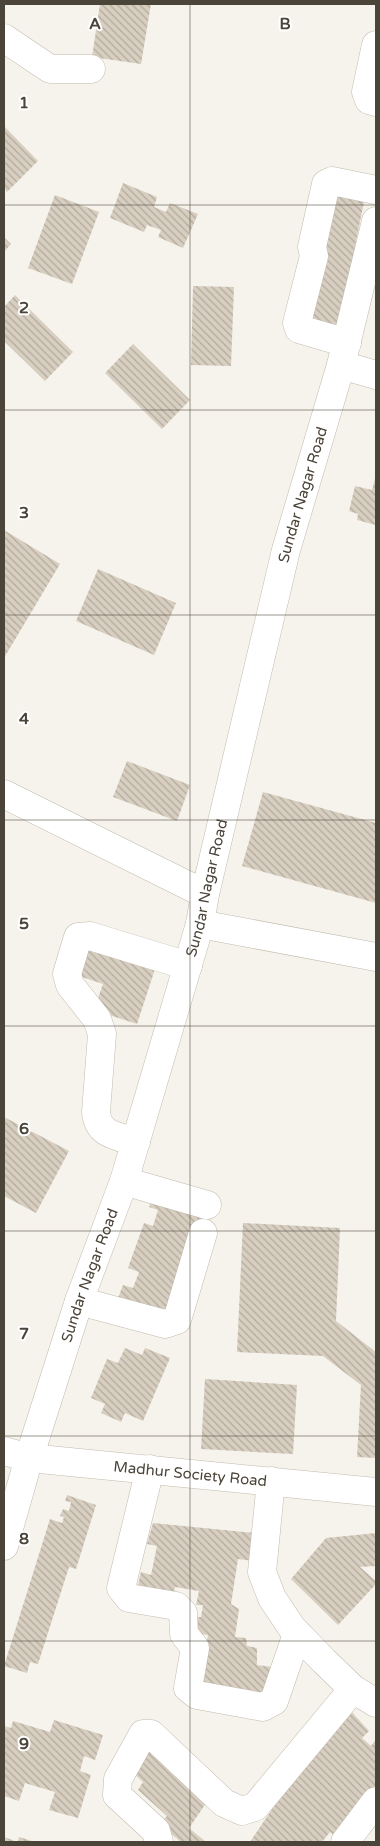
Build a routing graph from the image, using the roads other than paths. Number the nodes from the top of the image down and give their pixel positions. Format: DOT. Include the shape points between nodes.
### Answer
graph roads {
  1 [pos="4,38"];
  2 [pos="376,45"];
  3 [pos="91,69"];
  4 [pos="376,102"];
  5 [pos="376,190"];
  6 [pos="376,221"];
  7 [pos="344,354"];
  8 [pos="376,375"];
  9 [pos="4,794"];
  10 [pos="205,894"];
  11 [pos="200,924"];
  12 [pos="376,957"];
  13 [pos="188,966"];
  14 [pos="136,1142"];
  15 [pos="124,1180"];
  16 [pos="207,1204"];
  17 [pos="203,1233"];
  18 [pos="79,1301"];
  19 [pos="16,1454"];
  20 [pos="150,1469"];
  21 [pos="271,1480"];
  22 [pos="376,1492"];
  23 [pos="4,1546"];
  24 [pos="297,1634"];
  25 [pos="353,1689"];
  26 [pos="376,1703"];
  27 [pos="376,1801"];
  28 [pos="159,1842"];
  29 [pos="345,1842"];
  1 -- 3 [label="street" via="50,69"];
  2 -- 4 [label="street" via="366,92 368,100"];
  5 -- 7 [label="street" via="332,181 326,184 312,247 314,256 297,324 299,329"];
  6 -- 7 [label="street, Sundar Nagar Road"];
  7 -- 8 [label="street"];
  7 -- 10 [label="street, Sundar Nagar Road" via="286,550"];
  9 -- 10 [label="street"];
  10 -- 11 [label="street, Sundar Nagar Road"];
  11 -- 12 [label="street"];
  11 -- 13 [label="street, Sundar Nagar Road"];
  13 -- 14 [label="street, Sundar Nagar Road"];
  13 -- 14 [label="street" via="90,936 78,937 67,974 70,985 96,1019 102,1034 97,1122 105,1131"];
  14 -- 15 [label="street, Sundar Nagar Road"];
  15 -- 16 [label="street"];
  15 -- 18 [label="street, Sundar Nagar Road"];
  17 -- 18 [label="street" via="177,1320 165,1324"];
  18 -- 19 [label="street, Sundar Nagar Road"];
  19 -- 20 [label="street, Madhur Society Road"];
  19 -- 23 [label="street, Sundar Nagar Road"];
  20 -- 21 [label="street, Madhur Society Road"];
  20 -- 24 [label="street" via="122,1588 129,1598 176,1606 183,1613 184,1634 195,1648 188,1688 197,1694 263,1707 274,1701"];
  21 -- 22 [label="street, Madhur Society Road"];
  21 -- 24 [label="street" via="262,1572 272,1598"];
  24 -- 25 [label="street"];
  25 -- 26 [label="street"];
  25 -- 28 [label="street" via="255,1808 242,1811 224,1803 151,1734 143,1734 118,1780 117,1795 156,1831"];
  27 -- 29 [label="street"];
}
